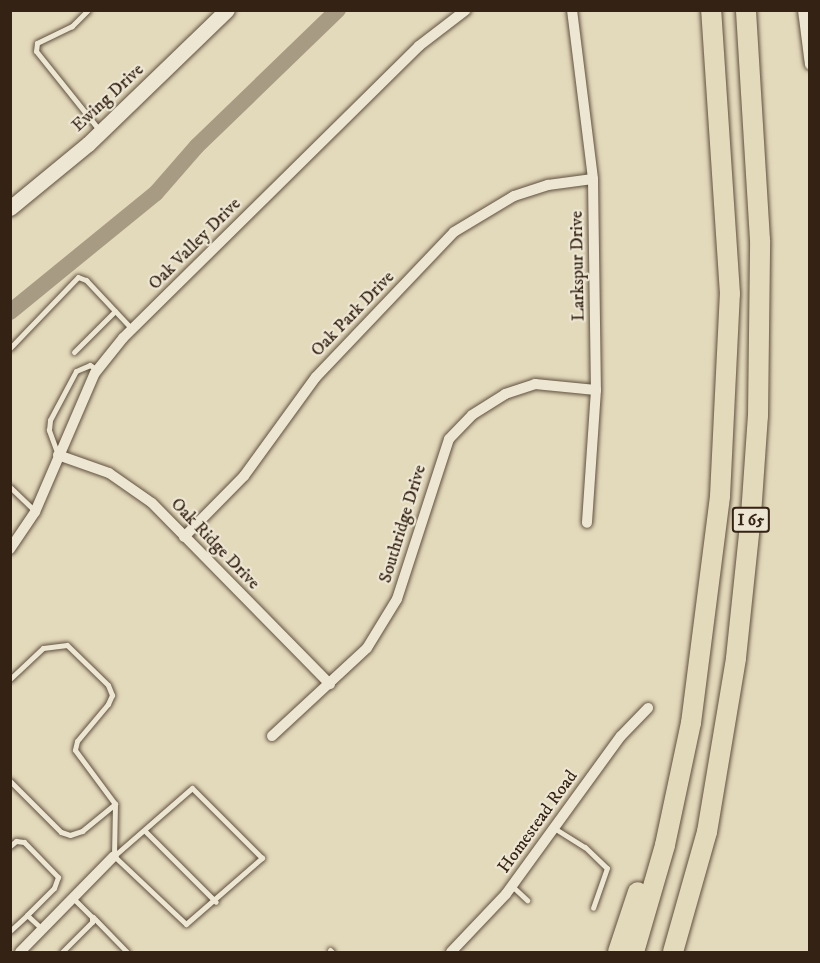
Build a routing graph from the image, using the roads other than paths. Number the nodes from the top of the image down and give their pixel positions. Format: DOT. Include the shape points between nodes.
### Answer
graph roads {
  1 [pos="88,10"];
  2 [pos="466,10"];
  3 [pos="572,10"];
  4 [pos="711,10"];
  5 [pos="746,10"];
  6 [pos="803,10"];
  7 [pos="222,12"];
  8 [pos="808,35"];
  9 [pos="810,65"];
  10 [pos="101,132"];
  11 [pos="593,179"];
  12 [pos="10,208"];
  13 [pos="115,311"];
  14 [pos="132,329"];
  15 [pos="10,348"];
  16 [pos="74,352"];
  17 [pos="98,370"];
  18 [pos="596,390"];
  19 [pos="58,455"];
  20 [pos="10,487"];
  21 [pos="35,511"];
  22 [pos="587,523"];
  23 [pos="184,537"];
  24 [pos="10,549"];
  25 [pos="10,679"];
  26 [pos="330,684"];
  27 [pos="648,708"];
  28 [pos="692,723"];
  29 [pos="272,736"];
  30 [pos="10,781"];
  31 [pos="115,804"];
  32 [pos="553,827"];
  33 [pos="145,831"];
  34 [pos="10,846"];
  35 [pos="114,856"];
  36 [pos="512,885"];
  37 [pos="73,898"];
  38 [pos="528,900"];
  39 [pos="216,902"];
  40 [pos="594,908"];
  41 [pos="27,915"];
  42 [pos="92,917"];
  43 [pos="43,930"];
  44 [pos="10,931"];
  45 [pos="20,952"];
  46 [pos="62,952"];
  47 [pos="127,952"];
  48 [pos="451,952"];
  49 [pos="618,952"];
  50 [pos="634,952"];
  51 [pos="675,952"];
  1 -- 10 [label="lane" via="72,26 37,43 36,51"];
  2 -- 14 [label="street, Oak Valley Drive" via="419,46"];
  3 -- 11 [label="street, Larkspur Drive"];
  4 -- 28 [label="highway, I 65" via="730,294 720,496"];
  5 -- 51 [label="highway, I 65" via="760,240 758,416 736,658 707,832"];
  6 -- 8 [label="street"];
  7 -- 10 [label="main road, Ewing Drive"];
  8 -- 9 [label="street"];
  10 -- 12 [label="main road, Ewing Drive"];
  11 -- 18 [label="street, Larkspur Drive"];
  11 -- 23 [label="street, Oak Park Drive" via="548,185 514,196 454,232 316,377 244,476"];
  13 -- 14 [label="lane"];
  13 -- 15 [label="lane" via="86,280 78,278"];
  13 -- 16 [label="lane"];
  14 -- 17 [label="street, Oak Valley Drive"];
  17 -- 19 [label="street, Oak Valley Drive"];
  17 -- 19 [label="lane" via="90,365 76,371 64,391 49,430"];
  18 -- 22 [label="street, Larkspur Drive"];
  18 -- 26 [label="street, Southridge Drive" via="535,384 505,394 472,415 449,439 397,598 367,648"];
  19 -- 21 [label="street, Oak Valley Drive"];
  19 -- 23 [label="street, Oak Ridge Drive" via="109,473 152,504"];
  20 -- 21 [label="lane"];
  21 -- 24 [label="street, Oak Valley Drive"];
  23 -- 26 [label="street, Oak Ridge Drive"];
  25 -- 31 [label="lane" via="43,648 67,645 108,685 108,704 77,741 75,750"];
  26 -- 29 [label="street, Southridge Drive"];
  27 -- 32 [label="street, Homestead Road" via="635,718"];
  28 -- 49 [label="highway"];
  28 -- 50 [label="highway, I 65" via="665,845"];
  30 -- 31 [label="lane" via="61,832 70,835 82,831"];
  31 -- 35 [label="lane"];
  32 -- 36 [label="street, Homestead Road"];
  32 -- 40 [label="lane" via="585,847 607,868"];
  33 -- 35 [label="lane"];
  33 -- 39 [label="lane"];
  33 -- 39 [label="lane" via="192,788 262,858"];
  34 -- 41 [label="lane" via="24,842 58,877 54,888"];
  35 -- 37 [label="street"];
  35 -- 39 [label="lane" via="186,924"];
  36 -- 38 [label="lane"];
  36 -- 48 [label="street, Homestead Road"];
  37 -- 42 [label="lane"];
  37 -- 43 [label="street"];
  41 -- 43 [label="lane"];
  41 -- 44 [label="lane"];
  42 -- 46 [label="lane" via="92,922"];
  42 -- 47 [label="lane"];
  43 -- 45 [label="street"];
}
